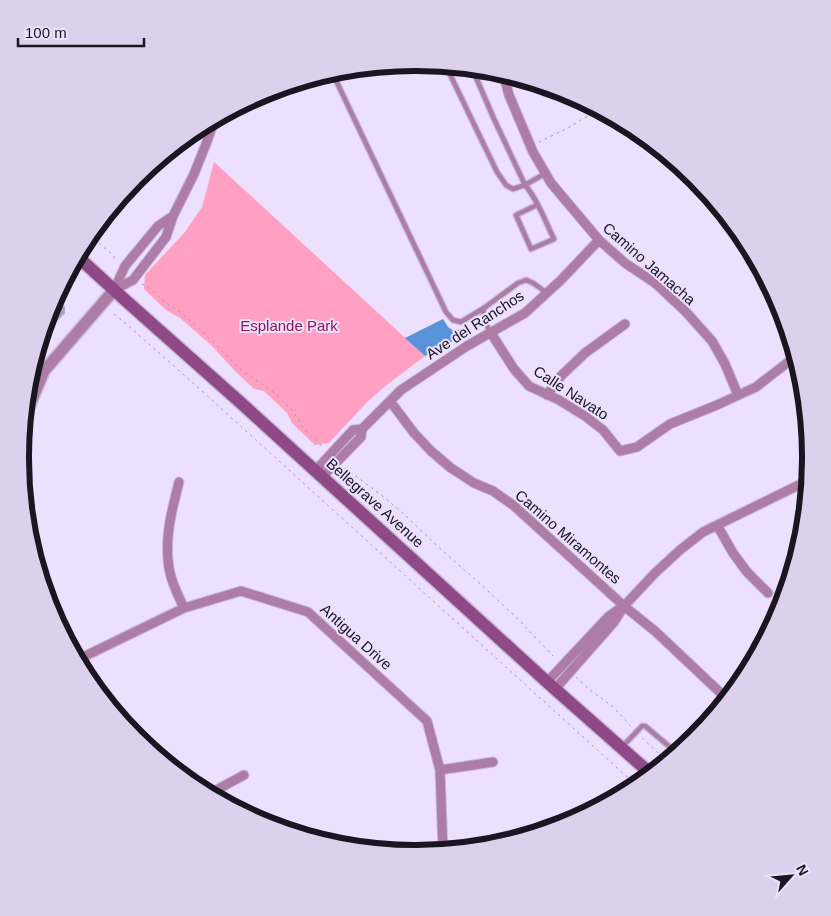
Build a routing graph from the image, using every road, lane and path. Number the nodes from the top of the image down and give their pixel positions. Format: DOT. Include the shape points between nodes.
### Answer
graph roads {
  1 [pos="449,73"];
  2 [pos="476,77"];
  3 [pos="336,80"];
  4 [pos="506,82"];
  5 [pos="592,114"];
  6 [pos="211,130"];
  7 [pos="210,133"];
  8 [pos="539,142"];
  9 [pos="546,173"];
  10 [pos="525,185"];
  11 [pos="537,205"];
  12 [pos="173,216"];
  13 [pos="599,240"];
  14 [pos="96,241"];
  15 [pos="114,260"];
  16 [pos="83,262"];
  17 [pos="139,282"];
  18 [pos="114,290"];
  19 [pos="547,293"];
  20 [pos="484,308"];
  21 [pos="114,314"];
  22 [pos="625,324"];
  23 [pos="491,333"];
  24 [pos="790,361"];
  25 [pos="40,367"];
  26 [pos="44,371"];
  27 [pos="34,394"];
  28 [pos="547,395"];
  29 [pos="738,395"];
  30 [pos="390,401"];
  31 [pos="322,446"];
  32 [pos="345,468"];
  33 [pos="318,474"];
  34 [pos="179,482"];
  35 [pos="801,484"];
  36 [pos="717,525"];
  37 [pos="768,593"];
  38 [pos="624,606"];
  39 [pos="184,608"];
  40 [pos="84,656"];
  41 [pos="553,656"];
  42 [pos="576,677"];
  43 [pos="551,685"];
  44 [pos="721,694"];
  45 [pos="636,733"];
  46 [pos="621,748"];
  47 [pos="672,748"];
  48 [pos="662,756"];
  49 [pos="493,762"];
  50 [pos="645,769"];
  51 [pos="440,770"];
  52 [pos="244,775"];
  53 [pos="630,780"];
  54 [pos="216,790"];
  55 [pos="442,844"];
  1 -- 10 [label="lane" via="497,172 506,185 514,189"];
  2 -- 10 [label="lane"];
  3 -- 20 [label="lane" via="446,312 453,320 461,322"];
  4 -- 9 [label="street, Camino Jamacha"];
  5 -- 8 [label="path"];
  6 -- 7 [label="street"];
  7 -- 12 [label="street"];
  9 -- 10 [label="lane"];
  9 -- 13 [label="street, Camino Jamacha"];
  10 -- 11 [label="lane"];
  11 -- 11 [label="lane" via="554,239 532,249 516,215"];
  12 -- 18 [label="street" via="158,226 125,266"];
  12 -- 18 [label="street" via="166,237 134,278"];
  13 -- 19 [label="street, Ave del Ranchos"];
  13 -- 29 [label="street, Camino Jamacha" via="655,283 712,341"];
  14 -- 15 [label="path" via="114,256"];
  16 -- 18 [label="main road, Bellegrave Avenue"];
  17 -- 31 [label="path" via="204,332 240,369 273,392"];
  18 -- 26 [label="street"];
  18 -- 33 [label="main road, Bellegrave Avenue"];
  19 -- 20 [label="lane" via="526,280"];
  19 -- 23 [label="street, Ave del Ranchos" via="525,313"];
  20 -- 23 [label="lane" via="484,322"];
  21 -- 53 [label="path"];
  22 -- 28 [label="street" via="585,353"];
  23 -- 28 [label="street, Calle Navato" via="529,386"];
  23 -- 30 [label="street, Ave del Ranchos" via="401,390"];
  24 -- 29 [label="street"];
  25 -- 26 [label="street"];
  26 -- 27 [label="street"];
  28 -- 29 [label="street, Calle Navato" via="585,416 603,430 620,451 637,447 670,424"];
  30 -- 33 [label="street, Ave del Ranchos" via="362,429 353,430"];
  30 -- 38 [label="street, Camino Miramontes" via="431,451 451,468 513,505"];
  32 -- 41 [label="path" via="406,516 518,619"];
  33 -- 43 [label="main road, Bellegrave Avenue"];
  34 -- 39 [label="street" via="168,529 168,547 172,579"];
  35 -- 36 [label="street"];
  36 -- 37 [label="street" via="747,572"];
  36 -- 38 [label="street" via="680,550"];
  38 -- 43 [label="street" via="614,622"];
  38 -- 44 [label="street, Camino Miramontes"];
  39 -- 40 [label="street, Antigua Drive"];
  39 -- 51 [label="street, Antigua Drive" via="241,591 308,612 427,721"];
  42 -- 45 [label="path" via="612,706"];
  43 -- 46 [label="main road, Bellegrave Avenue"];
  45 -- 46 [label="lane"];
  45 -- 47 [label="lane" via="645,726"];
  45 -- 48 [label="path"];
  46 -- 50 [label="main road, Bellegrave Avenue"];
  49 -- 51 [label="street"];
  51 -- 55 [label="street, Antigua Drive"];
  52 -- 54 [label="street"];
}
